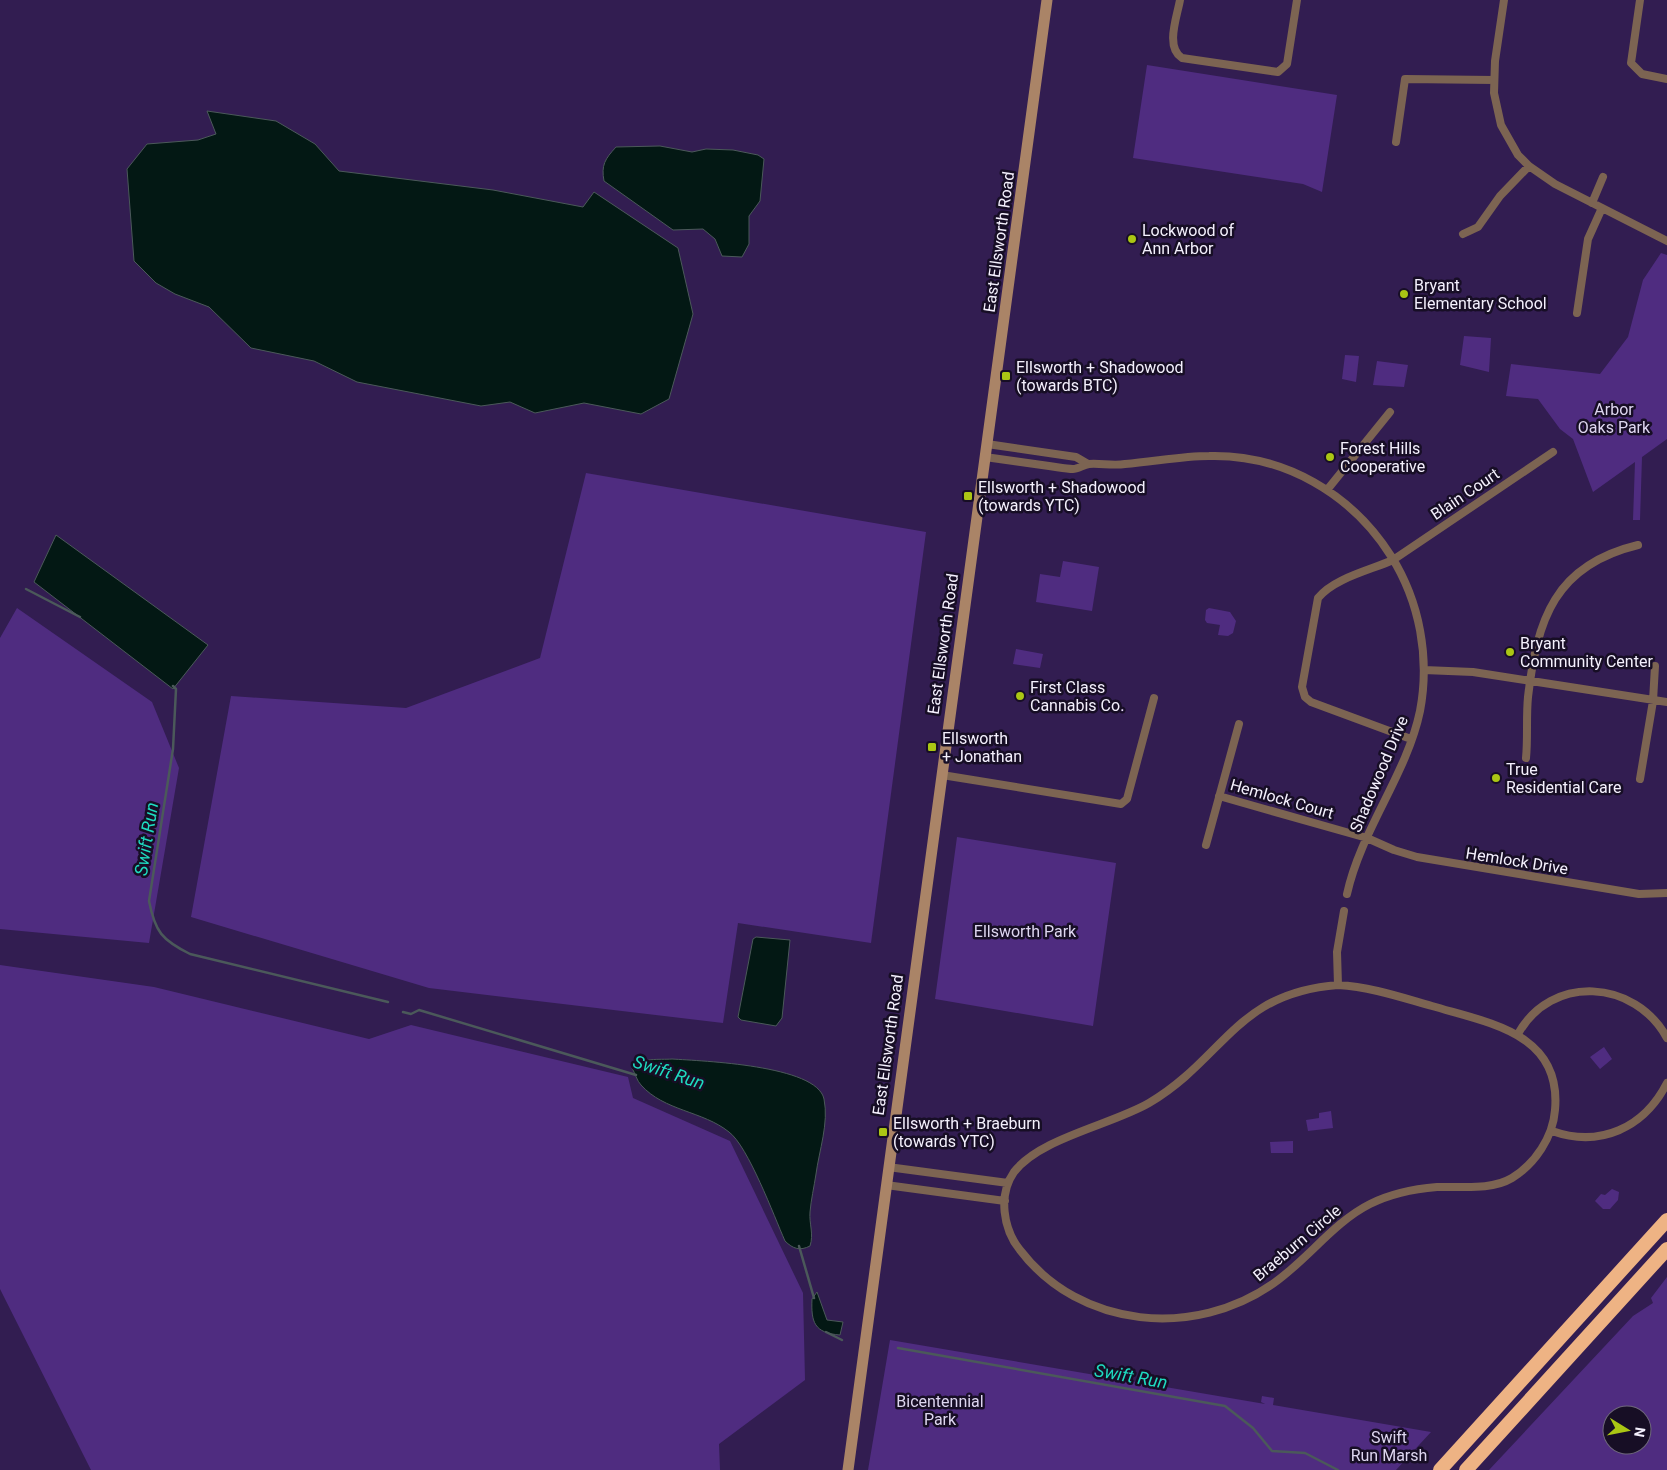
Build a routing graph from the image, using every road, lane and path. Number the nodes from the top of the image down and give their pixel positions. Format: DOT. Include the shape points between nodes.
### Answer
graph roads {
  1 [pos="1047,0"];
  2 [pos="1180,0"];
  3 [pos="1297,0"];
  4 [pos="1504,0"];
  5 [pos="1640,0"];
  6 [pos="1667,79"];
  7 [pos="1494,80"];
  8 [pos="1396,142"];
  9 [pos="1529,166"];
  10 [pos="1603,177"];
  11 [pos="1592,203"];
  12 [pos="1602,208"];
  13 [pos="1463,234"];
  14 [pos="1667,241"];
  15 [pos="1577,313"];
  16 [pos="1390,412"];
  17 [pos="987,444"];
  18 [pos="1553,452"];
  19 [pos="985,457"];
  20 [pos="1088,464"];
  21 [pos="1327,490"];
  22 [pos="1638,545"];
  23 [pos="1393,560"];
  24 [pos="1655,666"];
  25 [pos="1424,670"];
  26 [pos="1531,681"];
  27 [pos="1154,698"];
  28 [pos="1653,701"];
  29 [pos="1667,702"];
  30 [pos="1239,724"];
  31 [pos="1411,739"];
  32 [pos="1526,758"];
  33 [pos="942,775"];
  34 [pos="1640,779"];
  35 [pos="1219,796"];
  36 [pos="1367,838"];
  37 [pos="1206,845"];
  38 [pos="1667,893"];
  39 [pos="1347,894"];
  40 [pos="1344,911"];
  41 [pos="1338,985"];
  42 [pos="1518,1034"];
  43 [pos="1667,1038"];
  44 [pos="1667,1083"];
  45 [pos="1552,1131"];
  46 [pos="888,1167"];
  47 [pos="1008,1183"];
  48 [pos="886,1185"];
  49 [pos="1005,1201"];
  50 [pos="1667,1220"];
  51 [pos="1667,1249"];
  52 [pos="848,1470"];
  53 [pos="1440,1470"];
  54 [pos="1466,1470"];
  1 -- 17 [label="main road, East Ellsworth Road"];
  2 -- 3 [label="street" via="1172,46 1176,54 1182,58 1278,72 1287,64"];
  4 -- 7 [label="street"];
  5 -- 6 [label="street" via="1632,62 1642,74"];
  7 -- 8 [label="street" via="1405,79"];
  7 -- 9 [label="street" via="1501,125 1518,155"];
  9 -- 11 [label="street"];
  9 -- 13 [label="street" via="1500,196 1478,227"];
  10 -- 11 [label="street"];
  11 -- 12 [label="street"];
  12 -- 14 [label="street"];
  12 -- 15 [label="street" via="1588,239"];
  16 -- 21 [label="street"];
  17 -- 19 [label="main road, East Ellsworth Road"];
  17 -- 20 [label="street, Shadowood Drive" via="1076,457"];
  18 -- 23 [label="street, Blain Court"];
  19 -- 20 [label="street, Shadowood Drive" via="1074,469"];
  19 -- 33 [label="main road, East Ellsworth Road"];
  20 -- 21 [label="street, Shadowood Drive" via="1228,456 1278,466"];
  21 -- 23 [label="street, Shadowood Drive" via="1361,516"];
  22 -- 26 [label="street" via="1604,555 1562,589 1541,626"];
  23 -- 25 [label="street, Shadowood Drive" via="1417,618"];
  23 -- 31 [label="street, Blain Court" via="1366,570 1325,591 1318,598 1302,692 1311,702"];
  24 -- 28 [label="street"];
  25 -- 26 [label="street" via="1473,672"];
  25 -- 31 [label="street, Shadowood Drive" via="1419,713"];
  26 -- 28 [label="street"];
  26 -- 32 [label="street"];
  27 -- 33 [label="street" via="1127,799 1121,804"];
  28 -- 29 [label="street"];
  28 -- 34 [label="street"];
  30 -- 35 [label="street, Hemlock Court"];
  31 -- 36 [label="street, Shadowood Drive"];
  33 -- 46 [label="main road, East Ellsworth Road"];
  35 -- 36 [label="street, Hemlock Court"];
  35 -- 37 [label="street, Hemlock Court"];
  36 -- 38 [label="street, Hemlock Drive" via="1394,850 1441,862 1639,894"];
  36 -- 39 [label="street, Shadowood Drive" via="1356,861"];
  40 -- 41 [label="street" via="1338,952"];
  41 -- 42 [label="street, Braeburn Circle" via="1391,994 1494,1023"];
  41 -- 47 [label="street, Braeburn Circle" via="1300,990 1257,1009 1171,1088 1129,1113 1038,1152 1016,1171"];
  42 -- 43 [label="street" via="1530,1015 1545,1003 1580,991 1606,994 1635,1005 1655,1020"];
  42 -- 45 [label="street, Braeburn Circle" via="1544,1059 1552,1076 1556,1102"];
  44 -- 45 [label="street" via="1638,1120 1619,1131 1589,1137"];
  45 -- 49 [label="street, Braeburn Circle" via="1530,1163 1508,1180 1480,1186 1407,1190 1384,1197 1359,1209 1294,1267 1254,1296 1220,1311 1187,1317 1138,1319 1111,1314 1068,1292 1041,1272 1017,1247 1009,1231"];
  46 -- 47 [label="street"];
  46 -- 48 [label="main road, East Ellsworth Road"];
  47 -- 49 [label="street, Braeburn Circle"];
  48 -- 49 [label="street"];
  48 -- 52 [label="main road, East Ellsworth Road"];
  50 -- 53 [label="highway"];
  51 -- 54 [label="highway"];
}
